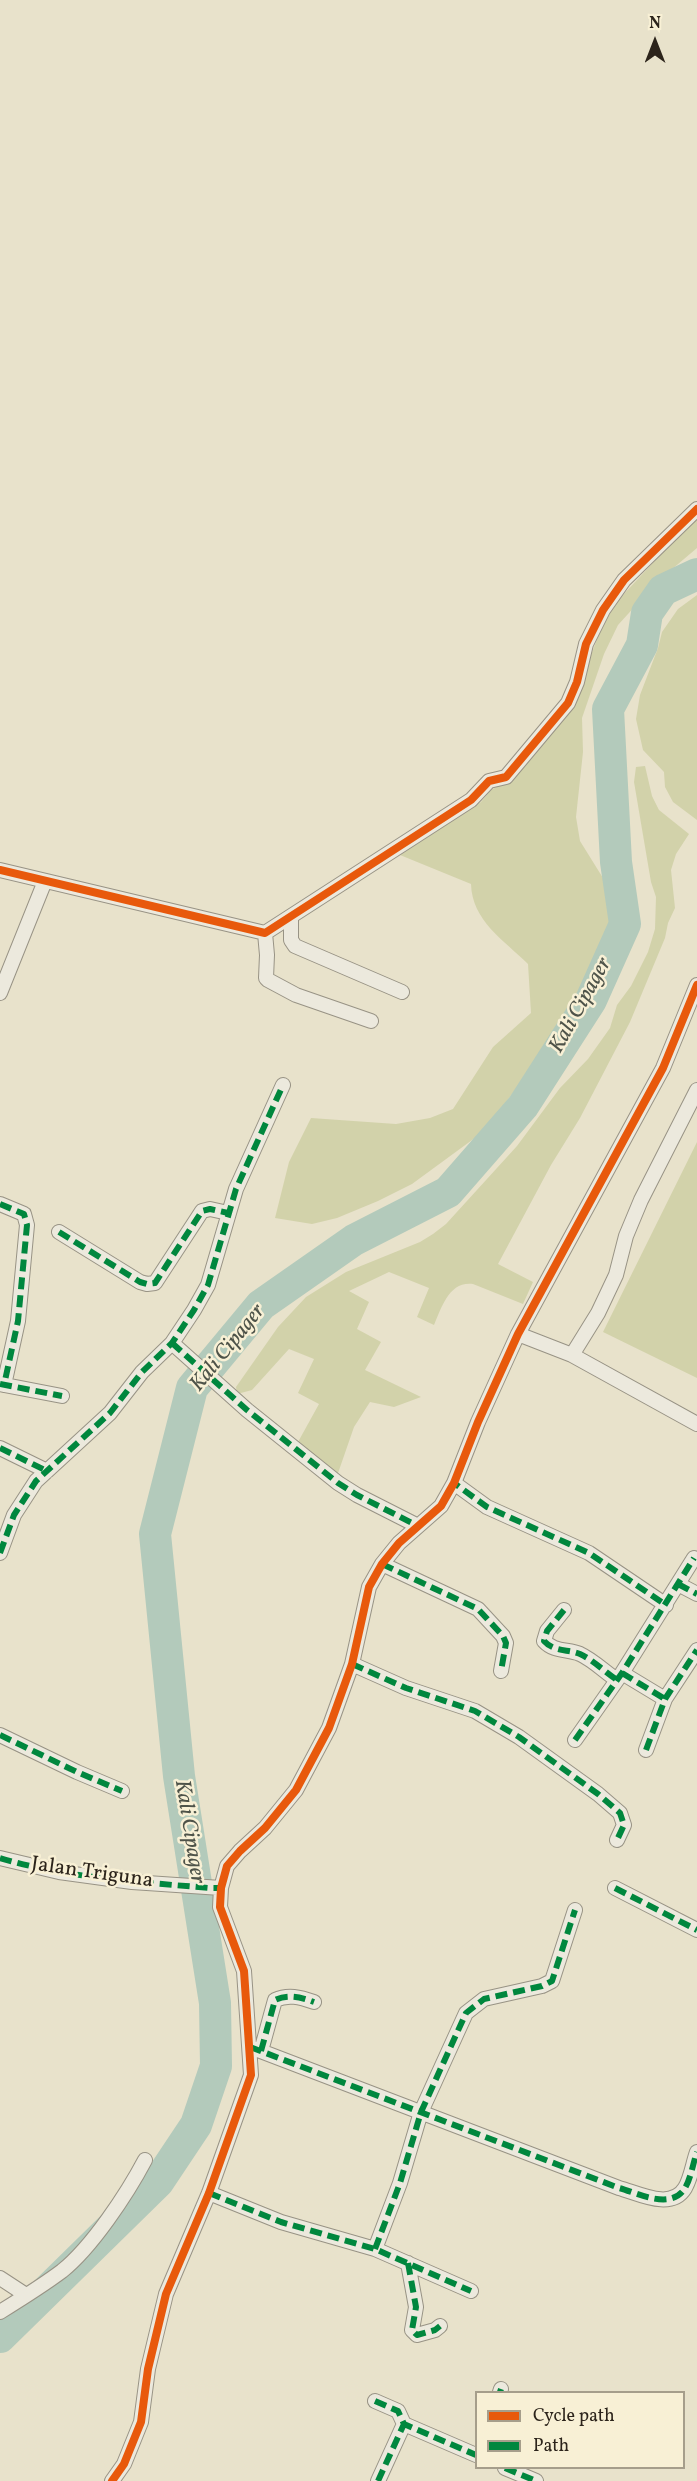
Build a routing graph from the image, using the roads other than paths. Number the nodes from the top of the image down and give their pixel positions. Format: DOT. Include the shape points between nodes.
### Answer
graph roads {
  1 [pos="697,509"];
  2 [pos="0,870"];
  3 [pos="45,881"];
  4 [pos="291,917"];
  5 [pos="265,933"];
  6 [pos="697,985"];
  7 [pos="402,992"];
  8 [pos="0,993"];
  9 [pos="371,1021"];
  10 [pos="283,1085"];
  11 [pos="697,1090"];
  12 [pos="0,1204"];
  13 [pos="228,1213"];
  14 [pos="58,1232"];
  15 [pos="518,1334"];
  16 [pos="172,1343"];
  17 [pos="572,1355"];
  18 [pos="2,1385"];
  19 [pos="62,1396"];
  20 [pos="697,1424"];
  21 [pos="0,1448"];
  22 [pos="47,1472"];
  23 [pos="454,1483"];
  24 [pos="418,1526"];
  25 [pos="0,1552"];
  26 [pos="694,1558"];
  27 [pos="382,1564"];
  28 [pos="678,1584"];
  29 [pos="697,1594"];
  30 [pos="666,1605"];
  31 [pos="564,1610"];
  32 [pos="697,1650"];
  33 [pos="352,1664"];
  34 [pos="501,1671"];
  35 [pos="619,1676"];
  36 [pos="665,1699"];
  37 [pos="0,1735"];
  38 [pos="575,1740"];
  39 [pos="646,1750"];
  40 [pos="122,1791"];
  41 [pos="617,1840"];
  42 [pos="0,1858"];
  43 [pos="215,1888"];
  44 [pos="615,1888"];
  45 [pos="575,1910"];
  46 [pos="697,1929"];
  47 [pos="314,2002"];
  48 [pos="255,2049"];
  49 [pos="421,2112"];
  50 [pos="697,2152"];
  51 [pos="145,2160"];
  52 [pos="209,2193"];
  53 [pos="375,2249"];
  54 [pos="408,2263"];
  55 [pos="0,2278"];
  56 [pos="471,2291"];
  57 [pos="26,2295"];
  58 [pos="0,2313"];
  59 [pos="440,2326"];
  60 [pos="375,2401"];
  61 [pos="404,2424"];
  62 [pos="475,2454"];
  63 [pos="507,2469"];
  64 [pos="112,2481"];
  65 [pos="378,2481"];
  66 [pos="536,2481"];
  1 -- 4 [label="street" via="624,580 586,644 568,703 506,777 495,780 471,800"];
  2 -- 3 [label="street"];
  3 -- 5 [label="street"];
  3 -- 8 [label="street"];
  4 -- 5 [label="street"];
  4 -- 7 [label="street" via="291,940 295,946"];
  5 -- 9 [label="street" via="268,980 296,995"];
  6 -- 15 [label="street" via="663,1068"];
  10 -- 13 [label="street"];
  11 -- 17 [label="street" via="641,1200 598,1313"];
  12 -- 18 [label="street" via="27,1218 18,1321"];
  13 -- 14 [label="street" via="202,1211 152,1284 140,1282"];
  13 -- 16 [label="street" via="208,1285"];
  15 -- 17 [label="street"];
  15 -- 23 [label="street"];
  16 -- 22 [label="street" via="142,1372 110,1413"];
  16 -- 24 [label="street" via="338,1483"];
  17 -- 20 [label="street"];
  18 -- 19 [label="street"];
  21 -- 22 [label="street"];
  22 -- 25 [label="street" via="24,1496"];
  23 -- 24 [label="street" via="441,1506"];
  23 -- 30 [label="street" via="496,1512 589,1553"];
  24 -- 27 [label="street"];
  26 -- 28 [label="street"];
  27 -- 33 [label="street" via="369,1587"];
  27 -- 34 [label="street" via="477,1609 506,1643"];
  28 -- 29 [label="street"];
  28 -- 30 [label="street"];
  30 -- 35 [label="street"];
  31 -- 35 [label="street" via="547,1631 546,1644 581,1655"];
  32 -- 36 [label="street"];
  33 -- 41 [label="street" via="406,1688 475,1711 519,1737 620,1813 624,1825"];
  33 -- 43 [label="street" via="330,1728 296,1790 227,1866"];
  35 -- 36 [label="street"];
  35 -- 38 [label="street"];
  36 -- 39 [label="street"];
  37 -- 40 [label="street"];
  42 -- 43 [label="street, Jalan Triguna" via="59,1872"];
  43 -- 48 [label="street" via="244,1971"];
  44 -- 46 [label="street"];
  45 -- 49 [label="street" via="552,1981 474,2005 460,2024"];
  47 -- 48 [label="street" via="283,1996 275,2000"];
  48 -- 49 [label="street"];
  48 -- 52 [label="street" via="251,2075"];
  49 -- 50 [label="street" via="620,2188 662,2200 685,2189"];
  49 -- 53 [label="street"];
  51 -- 57 [label="street" via="132,2186 86,2246 62,2271"];
  52 -- 53 [label="street" via="281,2222"];
  52 -- 64 [label="street" via="166,2294 148,2369 141,2421 124,2464"];
  53 -- 54 [label="street"];
  54 -- 56 [label="street"];
  54 -- 59 [label="street" via="417,2307 412,2330 417,2335 425,2334"];
  55 -- 57 [label="street"];
  57 -- 58 [label="street"];
  60 -- 61 [label="street" via="398,2411"];
  61 -- 62 [label="street"];
  61 -- 65 [label="street"];
  63 -- 66 [label="street"];
}
